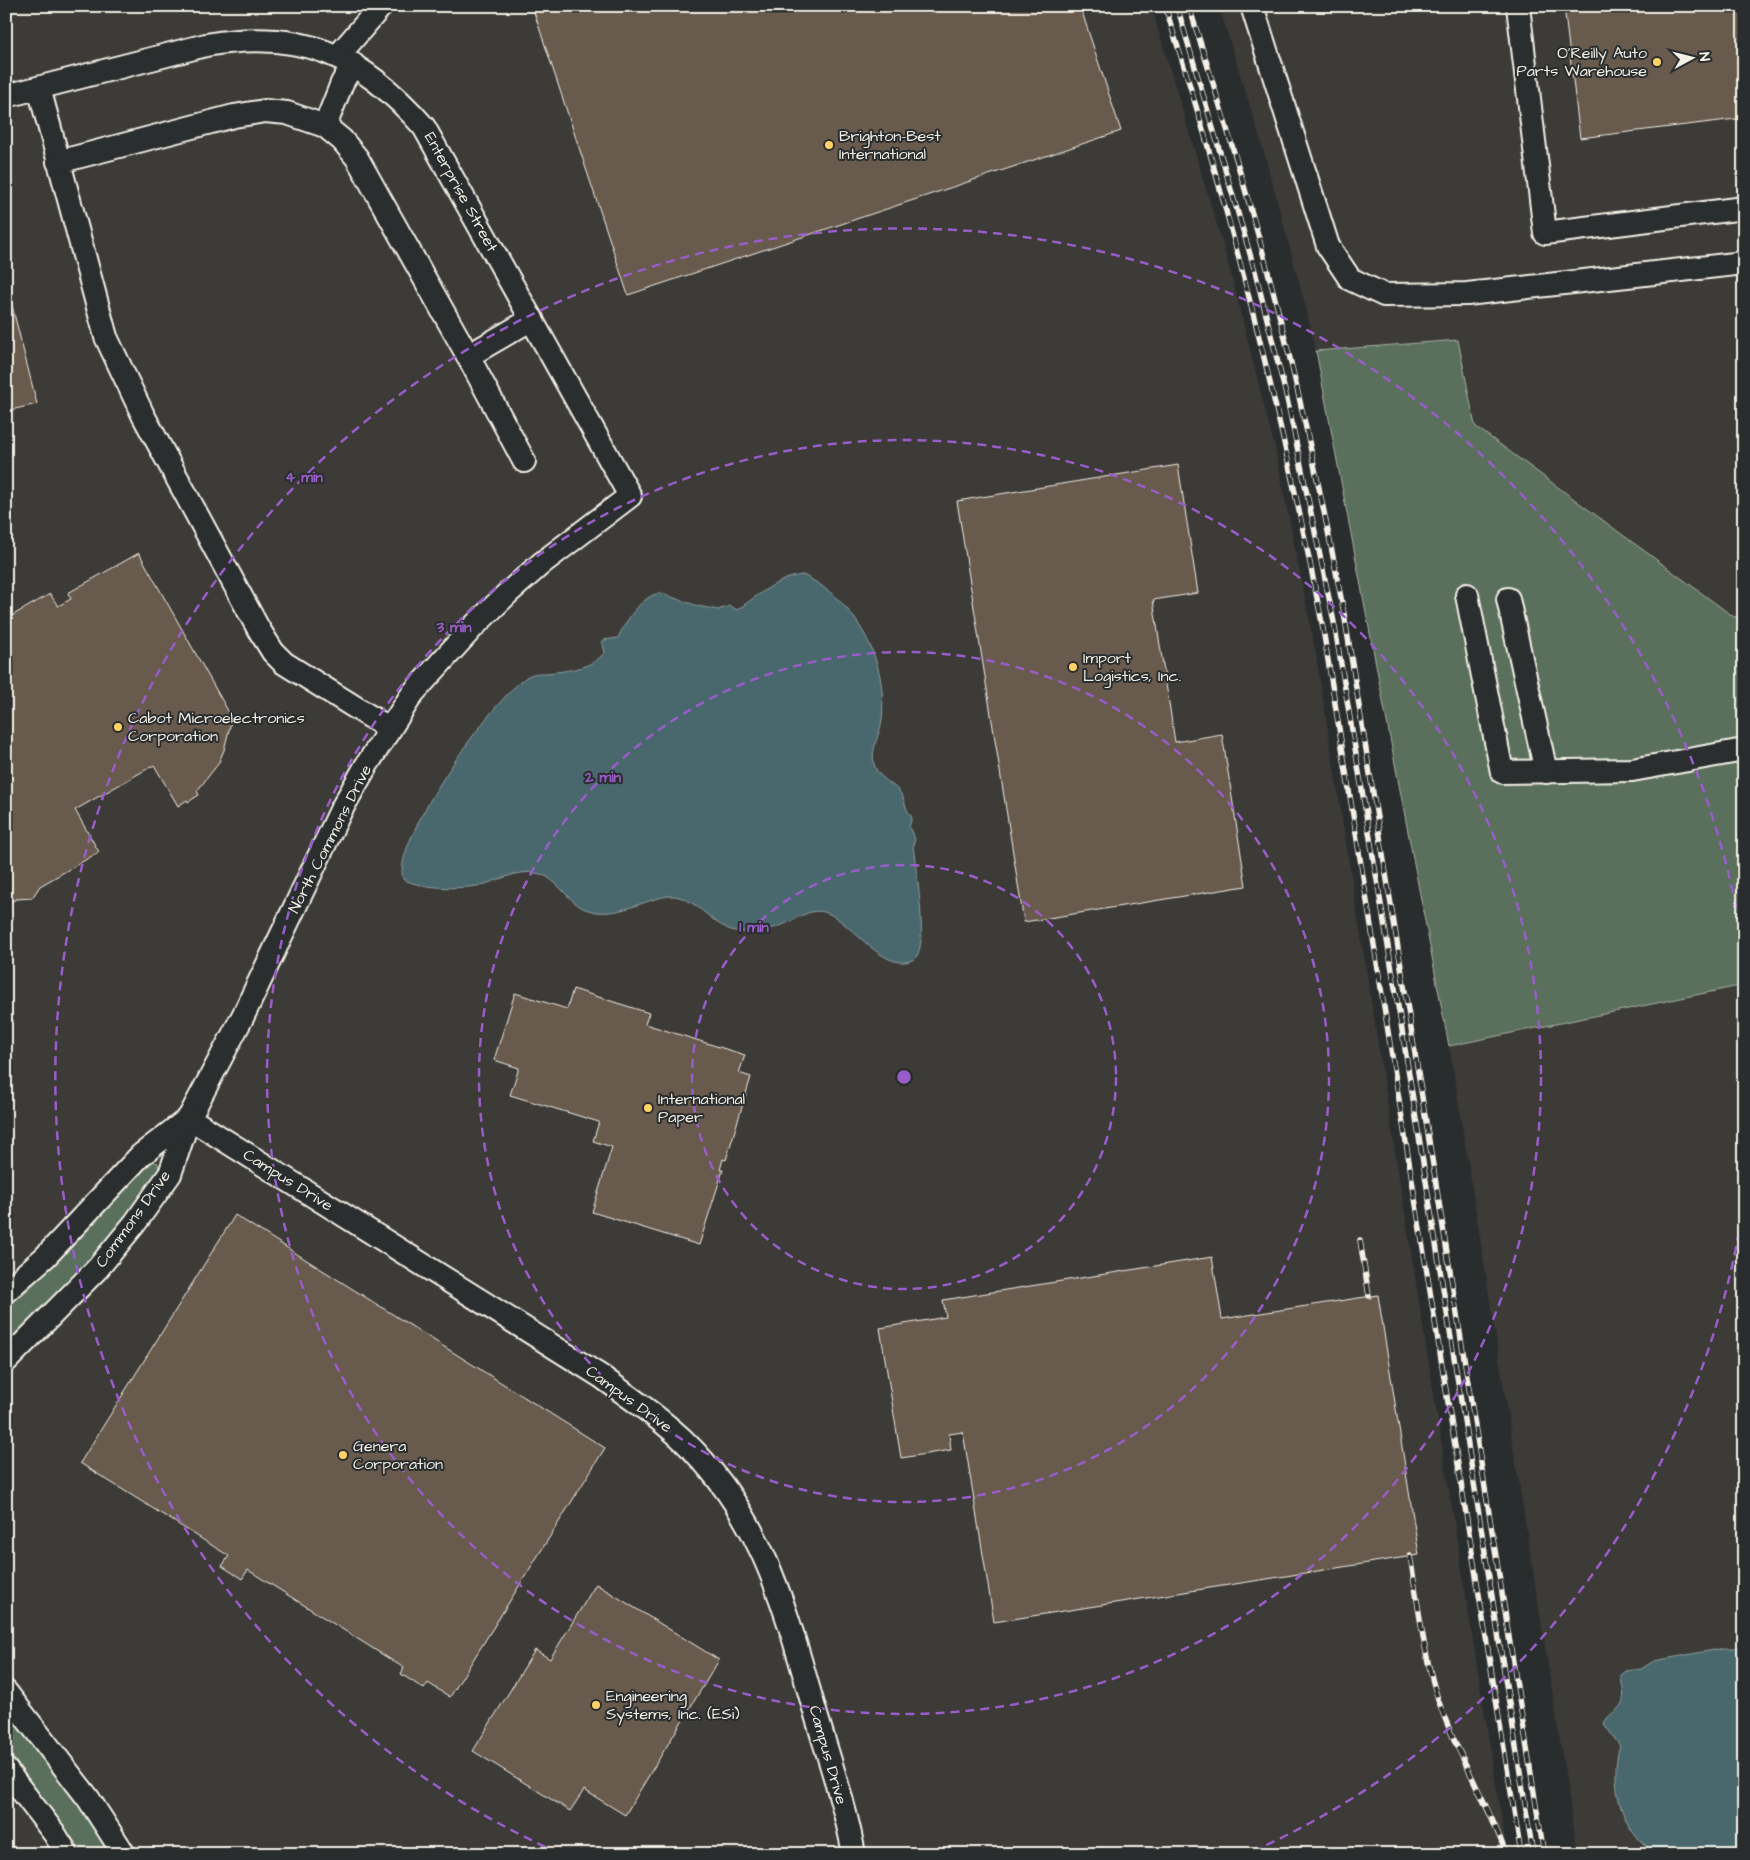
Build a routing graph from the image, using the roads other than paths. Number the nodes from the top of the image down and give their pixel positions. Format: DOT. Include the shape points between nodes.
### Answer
graph roads {
  1 [pos="381,6"];
  2 [pos="1252,6"];
  3 [pos="1518,6"];
  4 [pos="345,60"];
  5 [pos="39,88"];
  6 [pos="6,96"];
  7 [pos="326,126"];
  8 [pos="58,162"];
  9 [pos="1744,208"];
  10 [pos="1744,263"];
  11 [pos="532,318"];
  12 [pos="468,356"];
  13 [pos="524,461"];
  14 [pos="630,496"];
  15 [pos="1467,595"];
  16 [pos="1508,599"];
  17 [pos="390,729"];
  18 [pos="1744,750"];
  19 [pos="1546,772"];
  20 [pos="189,1118"];
  21 [pos="6,1291"];
  22 [pos="6,1361"];
  23 [pos="6,1692"];
  24 [pos="6,1770"];
  25 [pos="67,1854"];
  26 [pos="124,1854"];
  27 [pos="854,1854"];
  1 -- 4 [label="street"];
  2 -- 10 [label="street" via="1328,246 1350,279 1384,295 1467,294"];
  3 -- 9 [label="street" via="1545,233"];
  4 -- 5 [label="street, Enterprise Street" via="298,43 240,40 206,45"];
  4 -- 7 [label="street" via="342,83"];
  4 -- 11 [label="street, Enterprise Street" via="399,100 424,127"];
  5 -- 6 [label="street, Enterprise Street"];
  5 -- 8 [label="street"];
  7 -- 8 [label="street" via="287,113 265,111 234,116"];
  7 -- 12 [label="street" via="357,158"];
  8 -- 17 [label="street" via="112,353 258,628 284,663"];
  11 -- 12 [label="street"];
  11 -- 14 [label="street, Enterprise Street"];
  12 -- 13 [label="street"];
  14 -- 17 [label="street, North Commons Drive" via="508,593 413,693"];
  15 -- 19 [label="street" via="1502,772"];
  16 -- 19 [label="street"];
  17 -- 20 [label="street, North Commons Drive" via="341,810 243,1016"];
  18 -- 19 [label="street" via="1632,770"];
  20 -- 21 [label="street, Commons Drive" via="141,1155 45,1257"];
  20 -- 22 [label="street, Commons Drive" via="170,1174 135,1223 98,1268"];
  20 -- 27 [label="street, Campus Drive" via="602,1377 653,1414 702,1460 746,1520 777,1583"];
  23 -- 26 [label="street" via="88,1798"];
  24 -- 25 [label="street"];
}
